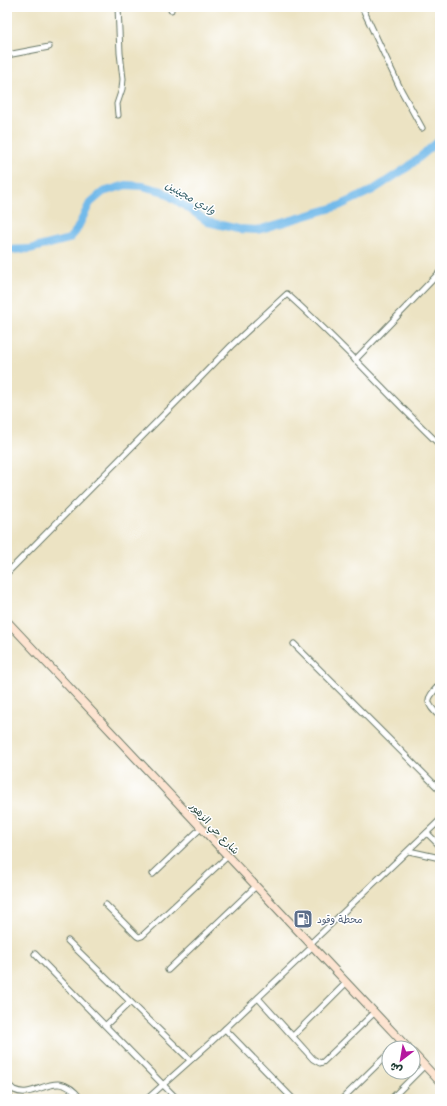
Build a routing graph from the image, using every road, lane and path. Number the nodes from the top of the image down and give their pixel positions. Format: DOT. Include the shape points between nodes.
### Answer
graph roads {
  1 [pos="118,7"];
  2 [pos="362,7"];
  3 [pos="49,47"];
  4 [pos="7,55"];
  5 [pos="118,116"];
  6 [pos="422,128"];
  7 [pos="440,272"];
  8 [pos="355,360"];
  9 [pos="440,445"];
  10 [pos="7,573"];
  11 [pos="7,621"];
  12 [pos="294,644"];
  13 [pos="440,684"];
  14 [pos="440,717"];
  15 [pos="440,790"];
  16 [pos="440,820"];
  17 [pos="201,828"];
  18 [pos="427,833"];
  19 [pos="440,846"];
  20 [pos="409,851"];
  21 [pos="228,856"];
  22 [pos="440,858"];
  23 [pos="153,874"];
  24 [pos="256,886"];
  25 [pos="106,905"];
  26 [pos="68,942"];
  27 [pos="312,945"];
  28 [pos="35,954"];
  29 [pos="168,970"];
  30 [pos="347,982"];
  31 [pos="258,998"];
  32 [pos="130,1002"];
  33 [pos="375,1012"];
  34 [pos="106,1025"];
  35 [pos="225,1029"];
  36 [pos="293,1036"];
  37 [pos="401,1040"];
  38 [pos="190,1060"];
  39 [pos="381,1061"];
  40 [pos="421,1062"];
  41 [pos="425,1066"];
  42 [pos="440,1082"];
  43 [pos="7,1084"];
  44 [pos="163,1085"];
  45 [pos="7,1088"];
  46 [pos="10,1099"];
  47 [pos="81,1099"];
  48 [pos="147,1099"];
  49 [pos="177,1099"];
  50 [pos="293,1099"];
  51 [pos="342,1099"];
  52 [pos="391,1099"];
  1 -- 5 [label="street" via="123,79 116,104"];
  2 -- 6 [label="street"];
  3 -- 4 [label="street"];
  7 -- 8 [label="street"];
  8 -- 9 [label="street"];
  8 -- 10 [label="street" via="287,294 231,346"];
  11 -- 17 [label="street, شارع حي الزهور"];
  12 -- 15 [label="street"];
  13 -- 14 [label="street" via="429,698 429,704"];
  16 -- 18 [label="street"];
  17 -- 21 [label="street, شارع حي الزهور"];
  17 -- 23 [label="street"];
  18 -- 19 [label="street"];
  18 -- 20 [label="street"];
  20 -- 22 [label="street"];
  20 -- 27 [label="street"];
  21 -- 24 [label="street, شارع حي الزهور"];
  21 -- 25 [label="street" via="142,936 137,936"];
  24 -- 27 [label="street, شارع حي الزهور"];
  24 -- 29 [label="street"];
  26 -- 32 [label="street"];
  27 -- 30 [label="street, شارع حي الزهور"];
  27 -- 31 [label="street"];
  28 -- 34 [label="street"];
  30 -- 33 [label="street, شارع حي الزهور"];
  30 -- 36 [label="street"];
  31 -- 35 [label="street"];
  31 -- 36 [label="street"];
  32 -- 34 [label="street"];
  32 -- 38 [label="street"];
  33 -- 36 [label="street" via="320,1063 313,1059"];
  33 -- 37 [label="street, شارع حي الزهور"];
  34 -- 44 [label="street"];
  35 -- 38 [label="street"];
  35 -- 50 [label="street"];
  38 -- 44 [label="street"];
  39 -- 51 [label="street"];
  40 -- 41 [label="street"];
  41 -- 42 [label="street"];
  41 -- 52 [label="street"];
  43 -- 47 [label="street" via="14,1090 27,1092 49,1085 64,1085"];
  44 -- 48 [label="street"];
  44 -- 49 [label="street"];
  45 -- 46 [label="street"];
}
